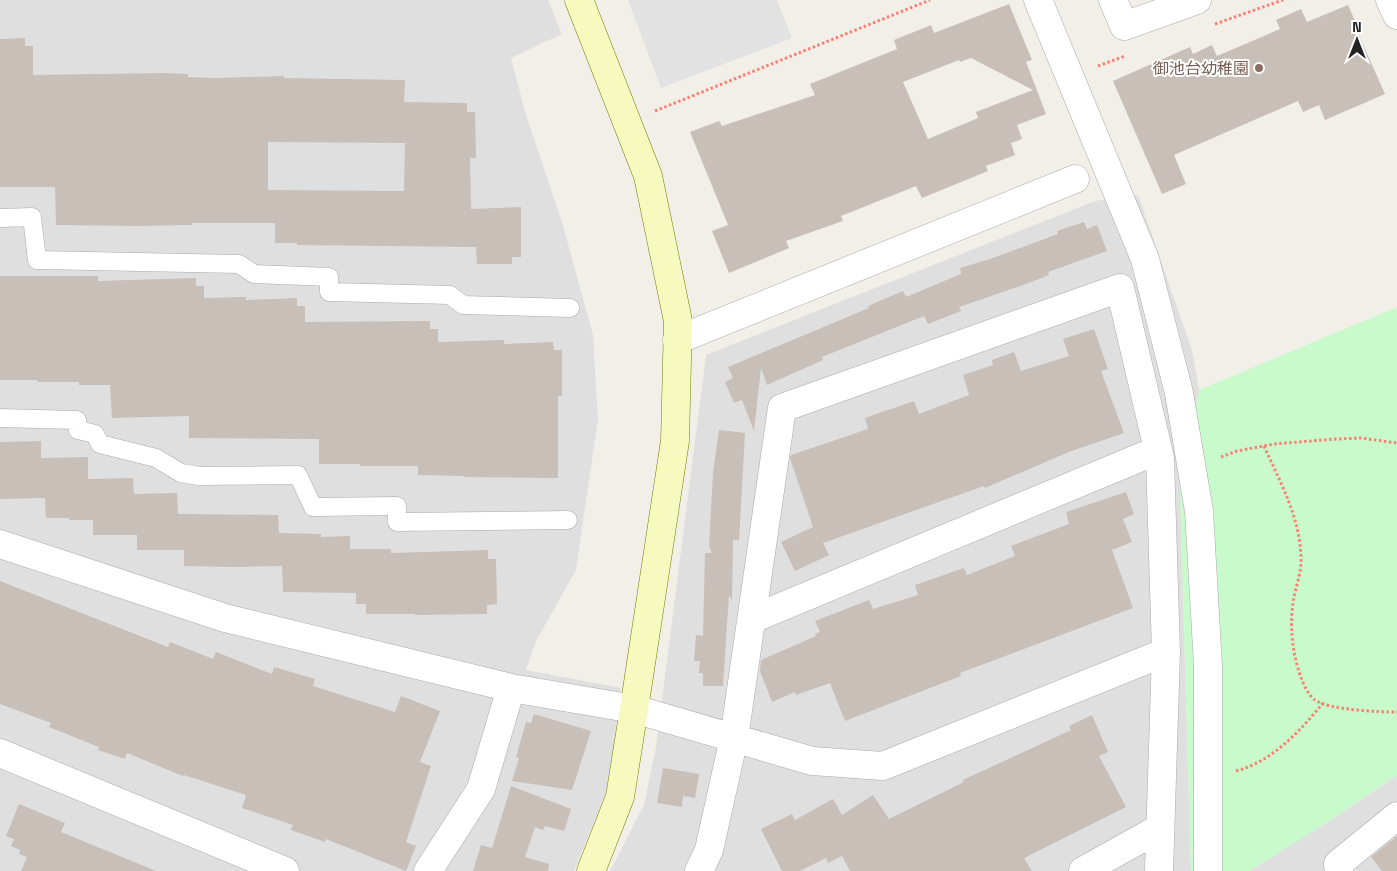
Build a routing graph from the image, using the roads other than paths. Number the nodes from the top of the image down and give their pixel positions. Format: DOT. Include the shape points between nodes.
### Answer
graph roads {
  1 [pos="579,0"];
  2 [pos="1038,0"];
  3 [pos="1113,0"];
  4 [pos="1197,0"];
  5 [pos="1390,0"];
  6 [pos="1397,15"];
  7 [pos="1075,179"];
  8 [pos="0,218"];
  9 [pos="570,308"];
  10 [pos="677,340"];
  11 [pos="0,418"];
  12 [pos="1158,450"];
  13 [pos="568,520"];
  14 [pos="0,544"];
  15 [pos="752,619"];
  16 [pos="1166,652"];
  17 [pos="511,688"];
  18 [pos="634,709"];
  19 [pos="734,738"];
  20 [pos="0,753"];
  21 [pos="1397,816"];
  22 [pos="1160,828"];
  23 [pos="284,871"];
  24 [pos="428,871"];
  25 [pos="591,871"];
  26 [pos="699,871"];
  27 [pos="1083,871"];
  28 [pos="1159,871"];
  29 [pos="1208,871"];
  30 [pos="1339,871"];
  1 -- 10 [label="street" via="648,176 678,321"];
  2 -- 29 [label="street" via="1144,259 1179,393 1199,511 1208,656"];
  3 -- 4 [label="street" via="1124,26"];
  5 -- 6 [label="street"];
  7 -- 10 [label="street"];
  8 -- 9 [label="lane" via="32,218 37,260 240,264 254,274 329,277 329,292 450,295 463,306"];
  10 -- 18 [label="street" via="675,441"];
  11 -- 13 [label="lane" via="77,420 78,430 95,434 100,444 156,458 181,473 199,476 298,475 313,507 397,506 397,522"];
  12 -- 15 [label="street"];
  12 -- 15 [label="street" via="1120,288 782,408"];
  12 -- 16 [label="street"];
  14 -- 17 [label="street" via="224,618"];
  15 -- 19 [label="street"];
  16 -- 19 [label="street" via="883,766 812,761"];
  16 -- 22 [label="street"];
  17 -- 18 [label="street"];
  17 -- 24 [label="street" via="481,788"];
  18 -- 19 [label="street"];
  18 -- 25 [label="street" via="620,797"];
  19 -- 26 [label="street" via="710,850"];
  20 -- 23 [label="street"];
  21 -- 30 [label="street" via="1338,864"];
  22 -- 27 [label="street"];
  22 -- 28 [label="street"];
}
